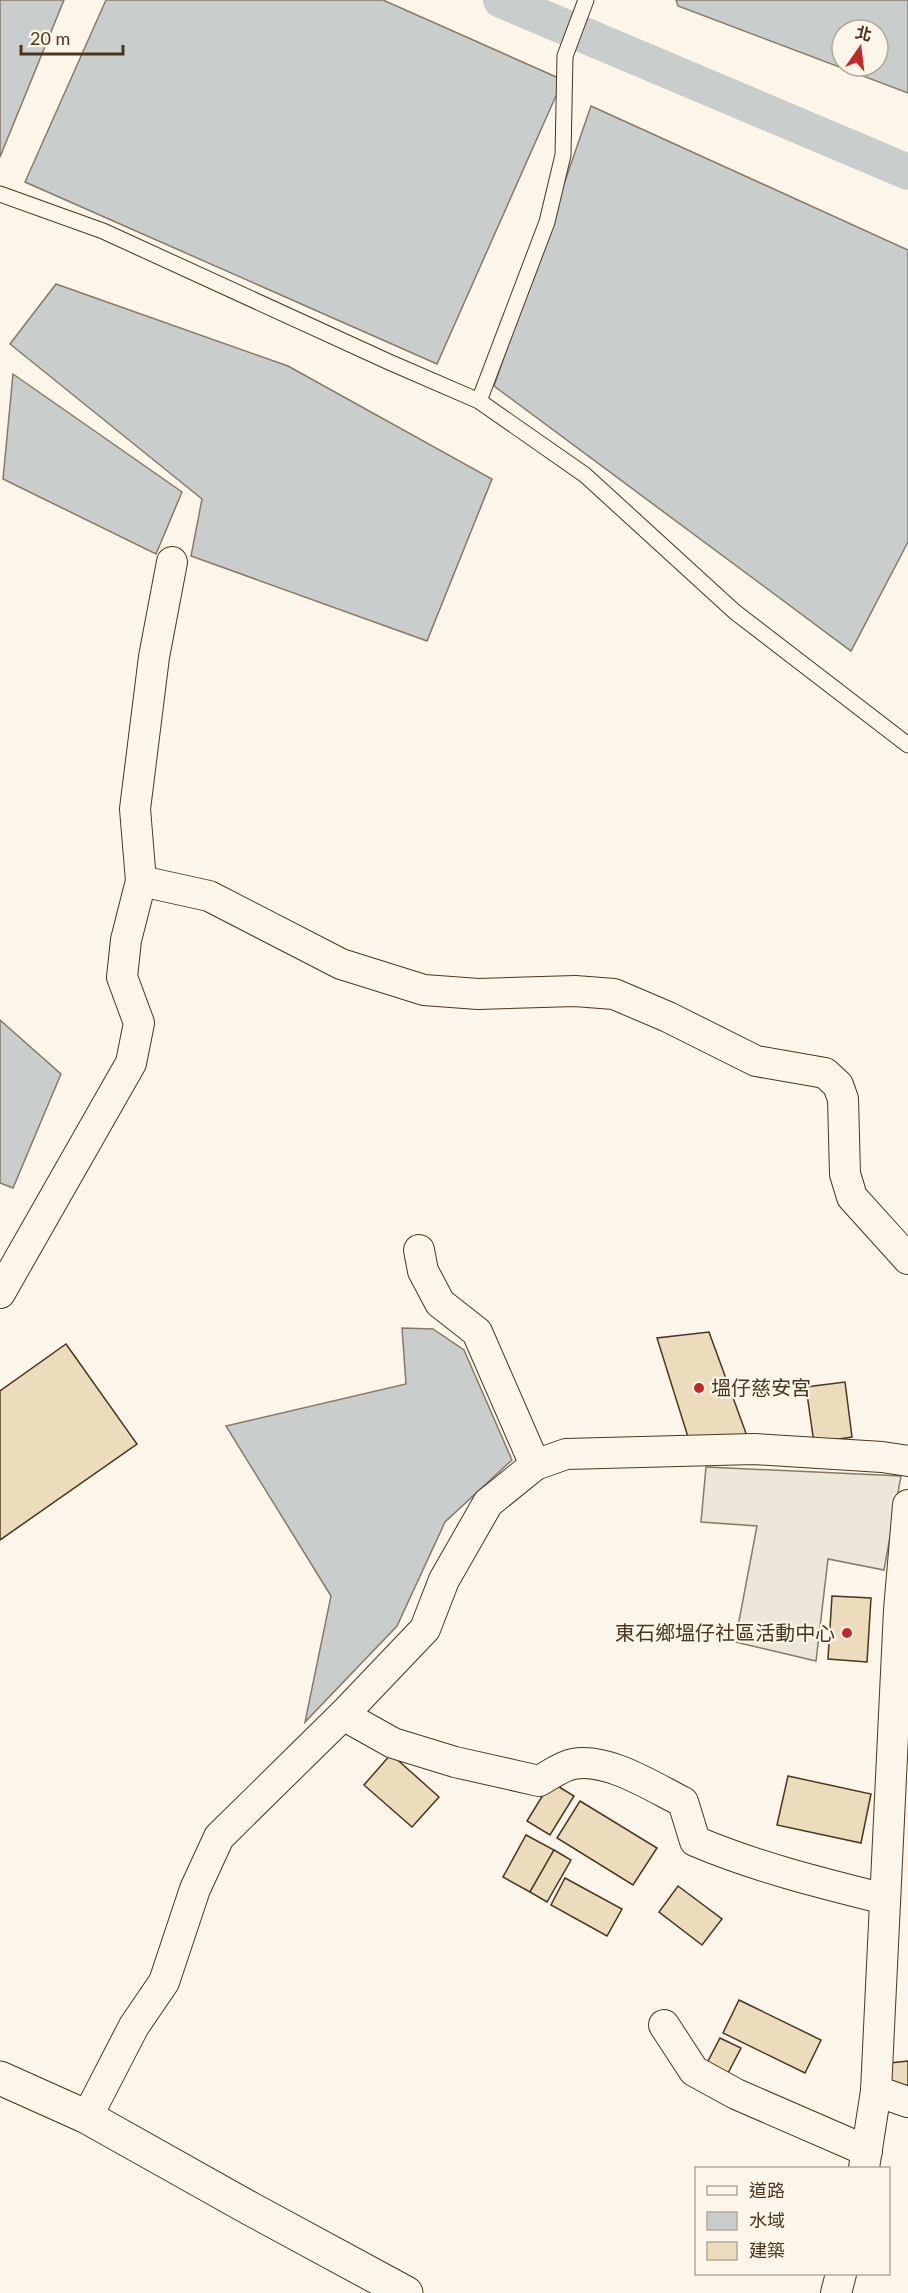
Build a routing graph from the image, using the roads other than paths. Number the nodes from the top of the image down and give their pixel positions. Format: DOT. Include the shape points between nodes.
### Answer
graph roads {
  1 [pos="585,4"];
  2 [pos="0,194"];
  3 [pos="479,400"];
  4 [pos="172,562"];
  5 [pos="908,745"];
  6 [pos="141,881"];
  7 [pos="419,1250"];
  8 [pos="908,1259"];
  9 [pos="0,1293"];
  10 [pos="908,1461"];
  11 [pos="535,1465"];
  12 [pos="908,1505"];
  13 [pos="343,1715"];
  14 [pos="893,1897"];
  15 [pos="663,2025"];
  16 [pos="0,2078"];
  17 [pos="876,2091"];
  18 [pos="908,2102"];
  19 [pos="87,2117"];
  20 [pos="865,2160"];
  21 [pos="841,2275"];
  22 [pos="406,2293"];
  23 [pos="836,2293"];
  1 -- 3 [label="lane" via="565,56 562,155 548,222"];
  2 -- 3 [label="lane" via="103,231"];
  3 -- 5 [label="lane" via="585,476 735,612"];
  4 -- 6 [label="street" via="153,657 135,809"];
  6 -- 8 [label="street" via="209,896 341,964 424,990 614,994 756,1061 825,1073 838,1085 843,1099 845,1174 852,1197"];
  6 -- 9 [label="street" via="126,940 122,977 139,1023 131,1063"];
  7 -- 11 [label="street" via="423,1271 440,1303 477,1332"];
  10 -- 11 [label="street" via="754,1449 566,1454"];
  11 -- 13 [label="street" via="488,1503 444,1580 425,1629"];
  12 -- 14 [label="street" via="899,1610"];
  13 -- 14 [label="street" via="393,1743 455,1762 539,1780 571,1764 588,1762 618,1770 683,1802 694,1841 818,1882"];
  13 -- 19 [label="street" via="219,1837 195,1889 164,1982 134,2026"];
  14 -- 17 [label="street"];
  15 -- 20 [label="street" via="694,2071"];
  16 -- 19 [label="main road"];
  17 -- 18 [label="street"];
  17 -- 20 [label="street"];
  19 -- 22 [label="main road"];
  21 -- 23 [label="street"];
}
